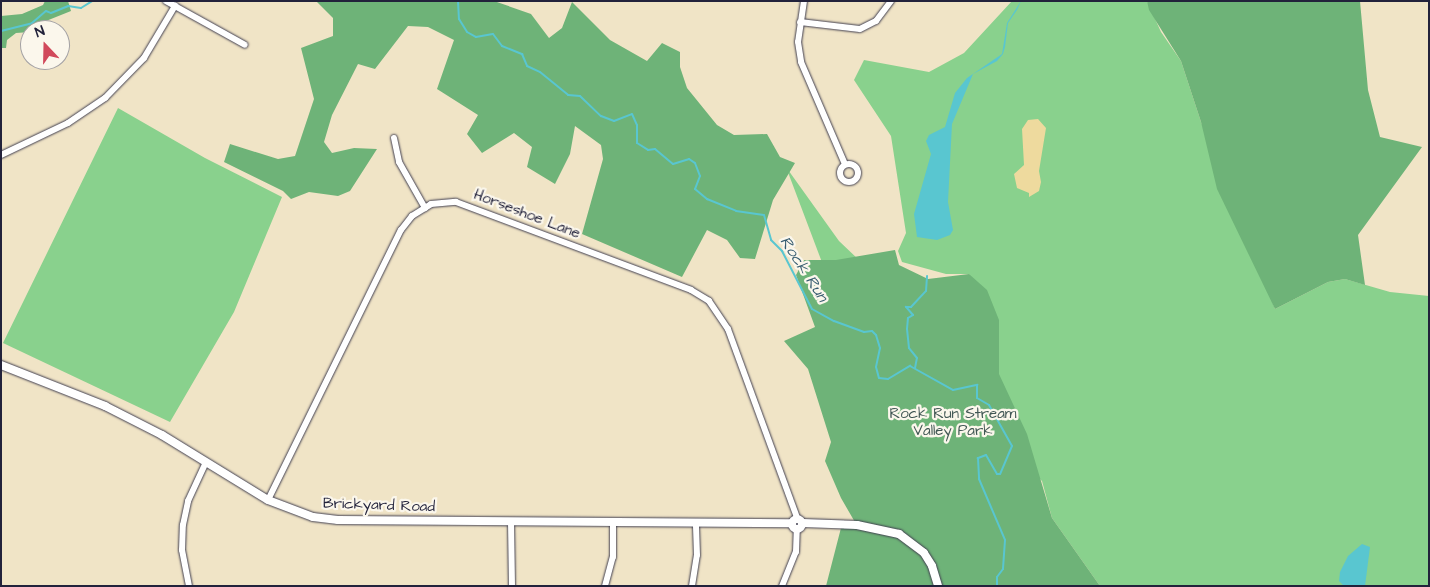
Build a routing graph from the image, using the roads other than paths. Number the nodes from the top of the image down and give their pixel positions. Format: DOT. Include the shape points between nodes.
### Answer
graph roads {
  1 [pos="166,1"];
  2 [pos="804,1"];
  3 [pos="891,1"];
  4 [pos="174,6"];
  5 [pos="800,22"];
  6 [pos="245,45"];
  7 [pos="394,138"];
  8 [pos="1,155"];
  9 [pos="845,164"];
  10 [pos="425,208"];
  11 [pos="1,365"];
  12 [pos="206,462"];
  13 [pos="268,500"];
  14 [pos="511,522"];
  15 [pos="613,522"];
  16 [pos="696,523"];
  17 [pos="797,523"];
  18 [pos="189,586"];
  19 [pos="512,586"];
  20 [pos="605,586"];
  21 [pos="692,586"];
  22 [pos="782,586"];
  23 [pos="938,586"];
  1 -- 4 [label="street"];
  2 -- 5 [label="street"];
  3 -- 5 [label="street" via="876,21 860,29"];
  4 -- 6 [label="street"];
  4 -- 8 [label="street" via="144,58 105,98 68,123"];
  5 -- 9 [label="street" via="801,62"];
  7 -- 10 [label="street" via="399,162"];
  10 -- 13 [label="street, Horseshoe Lane" via="412,216 401,230"];
  10 -- 17 [label="street, Horseshoe Lane" via="442,202 469,205 690,290 709,301 728,329"];
  11 -- 12 [label="street, Brickyard Road" via="105,406"];
  12 -- 13 [label="street, Brickyard Road"];
  12 -- 18 [label="street" via="188,501 183,525 182,550"];
  13 -- 14 [label="street, Brickyard Road" via="298,513 338,520"];
  14 -- 15 [label="street, Brickyard Road"];
  14 -- 19 [label="street"];
  15 -- 16 [label="street, Brickyard Road"];
  15 -- 20 [label="street" via="613,557"];
  16 -- 17 [label="street, Brickyard Road"];
  16 -- 21 [label="street" via="697,555"];
  17 -- 22 [label="street, Horseshoe Lane" via="796,552"];
  17 -- 23 [label="street, Brickyard Road" via="864,526 899,534 924,553"];
}
